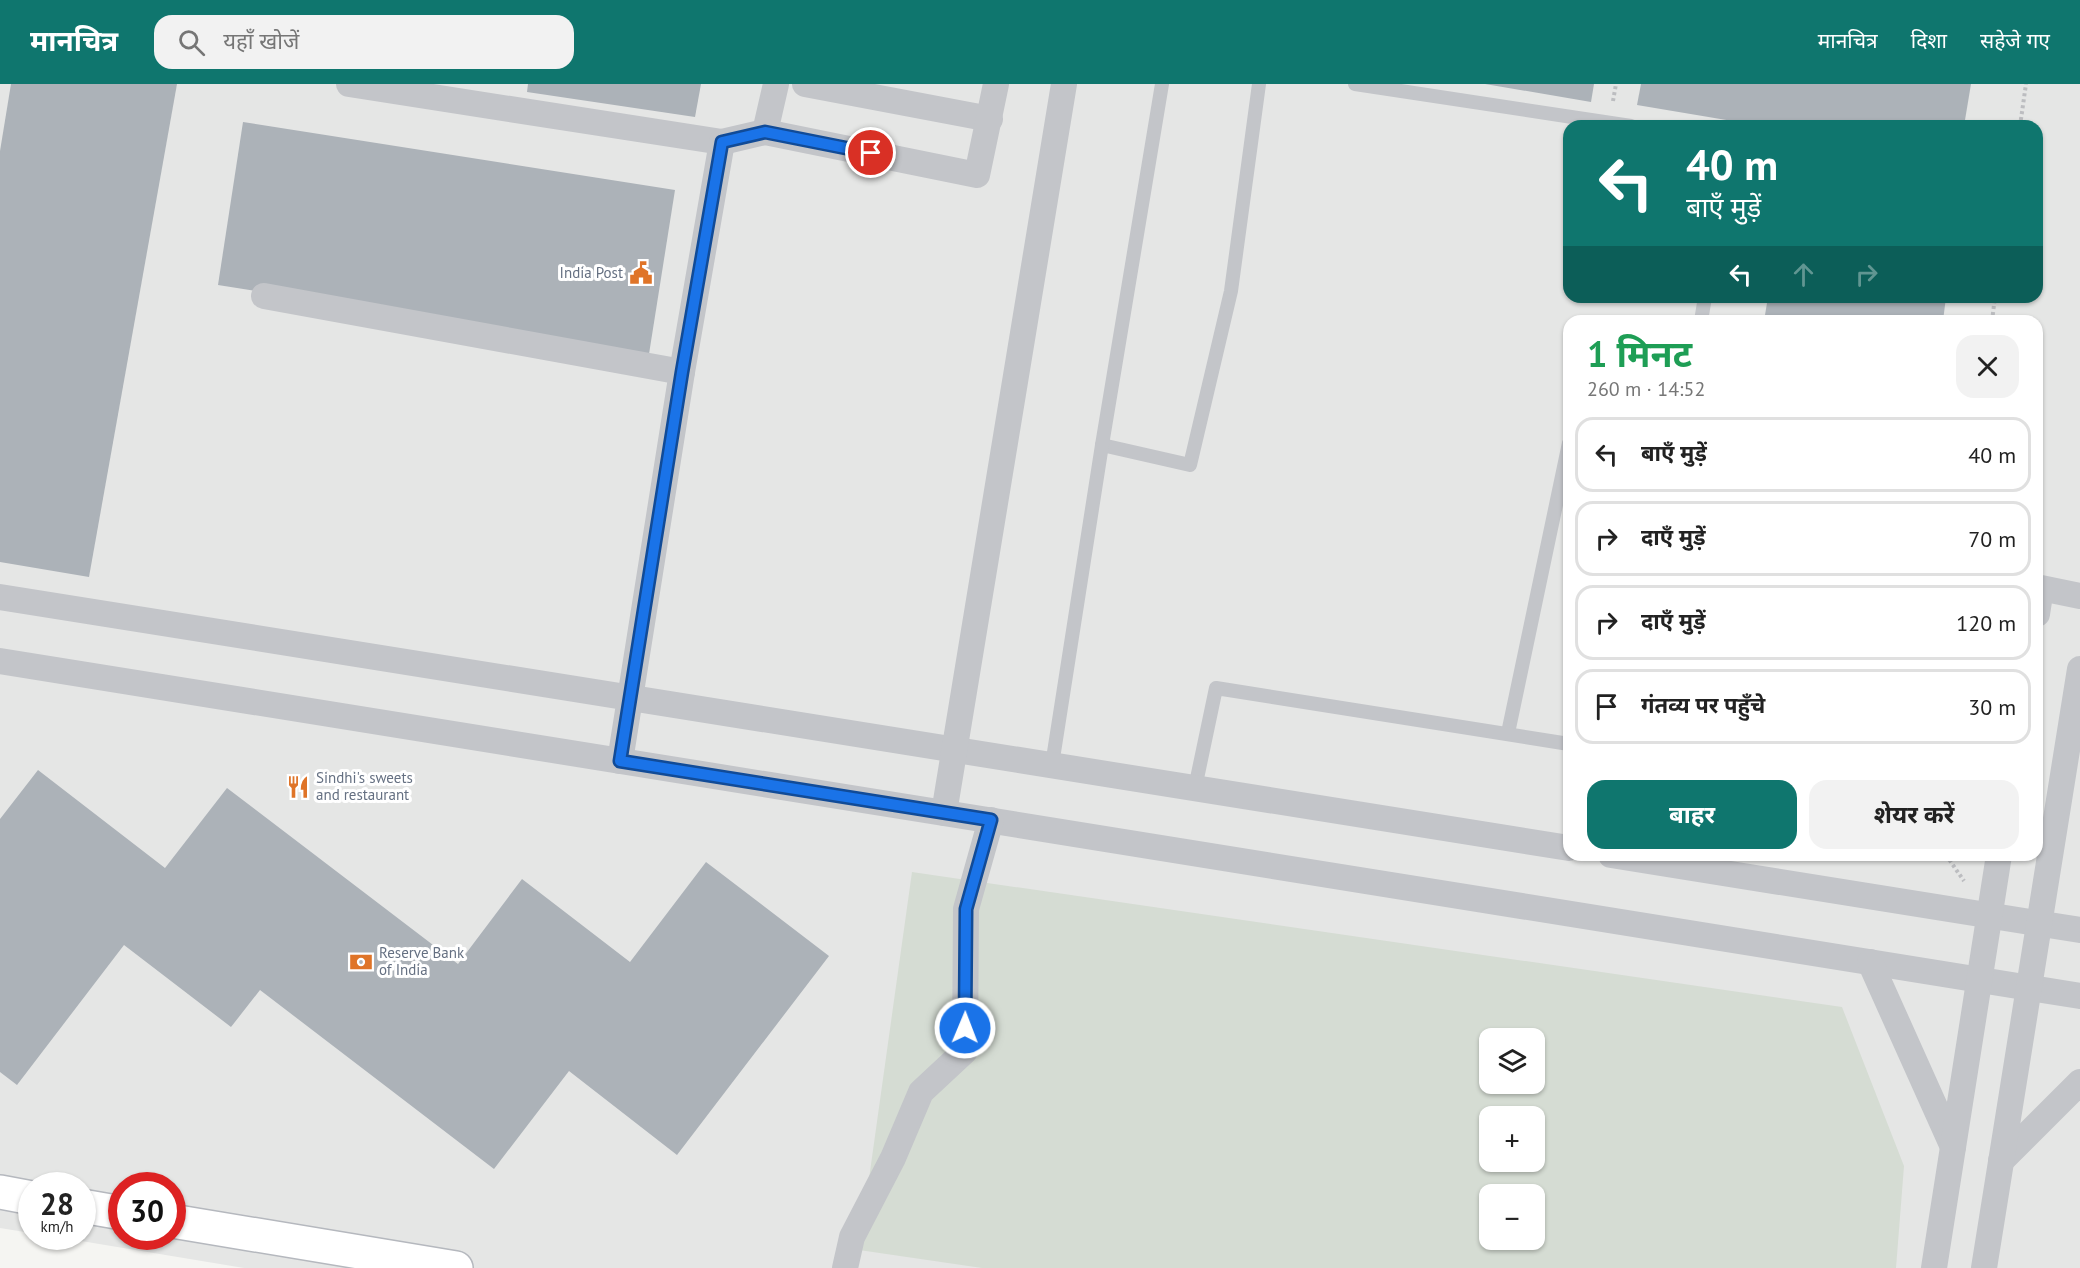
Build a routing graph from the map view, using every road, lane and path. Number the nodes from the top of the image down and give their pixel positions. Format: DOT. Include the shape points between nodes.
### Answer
graph roads {
  1 [pos="350,84"];
  2 [pos="776,84"];
  3 [pos="805,84"];
  4 [pos="996,84"];
  5 [pos="1064,84"];
  6 [pos="1162,84"];
  7 [pos="1259,84"];
  8 [pos="1354,84"];
  9 [pos="2026,84"];
  10 [pos="990,119"];
  11 [pos="1591,120"];
  12 [pos="2021,120"];
  13 [pos="765,132"];
  14 [pos="722,142"];
  15 [pos="264,296"];
  16 [pos="682,372"];
  17 [pos="1102,445"];
  18 [pos="1563,471"];
  19 [pos="2043,588"];
  20 [pos="2080,596"];
  21 [pos="0,597"];
  22 [pos="0,661"];
  23 [pos="2080,669"];
  24 [pos="631,698"];
  25 [pos="1508,733"];
  26 [pos="1563,743"];
  27 [pos="955,749"];
  28 [pos="620,761"];
  29 [pos="1052,765"];
  30 [pos="1195,788"];
  31 [pos="944,813"];
  32 [pos="991,820"];
  33 [pos="1563,847"];
  34 [pos="1651,861"];
  35 [pos="1998,861"];
  36 [pos="1989,915"];
  37 [pos="2039,924"];
  38 [pos="2080,930"];
  39 [pos="1870,962"];
  40 [pos="1979,980"];
  41 [pos="2029,988"];
  42 [pos="2080,996"];
  43 [pos="2080,1082"];
  44 [pos="1953,1147"];
  45 [pos="2001,1161"];
  46 [pos="0,1192"];
  47 [pos="18,1195"];
  48 [pos="186,1223"];
  49 [pos="456,1268"];
  50 [pos="845,1268"];
  51 [pos="1934,1268"];
  52 [pos="1984,1268"];
  1 -- 14 [label="street"];
  2 -- 13 [label="street"];
  3 -- 10 [label="street"];
  4 -- 10 [label="street"];
  5 -- 27 [label="street"];
  6 -- 17 [label="lane"];
  7 -- 17 [label="lane" via="1231,291 1190,465"];
  8 -- 11 [label="lane"];
  9 -- 12 [label="path"];
  10 -- 13 [label="street" via="977,175"];
  13 -- 14 [label="street"];
  14 -- 16 [label="street"];
  15 -- 16 [label="street"];
  16 -- 24 [label="street"];
  17 -- 29 [label="lane"];
  18 -- 25 [label="lane"];
  19 -- 20 [label="street"];
  21 -- 24 [label="street"];
  22 -- 28 [label="street"];
  23 -- 37 [label="street"];
  24 -- 27 [label="street"];
  24 -- 28 [label="street"];
  25 -- 26 [label="lane"];
  25 -- 30 [label="lane" via="1216,688"];
  27 -- 29 [label="street"];
  27 -- 31 [label="street"];
  28 -- 31 [label="street"];
  29 -- 30 [label="street"];
  30 -- 33 [label="street"];
  31 -- 32 [label="street"];
  32 -- 39 [label="street"];
  32 -- 50 [label="street" via="966,909 964,1051 921,1092 893,1158 852,1237"];
  34 -- 36 [label="street"];
  35 -- 36 [label="street"];
  36 -- 37 [label="street"];
  36 -- 40 [label="street"];
  37 -- 38 [label="street"];
  37 -- 41 [label="street"];
  39 -- 40 [label="street"];
  39 -- 44 [label="street"];
  40 -- 41 [label="street"];
  40 -- 44 [label="street"];
  41 -- 42 [label="street"];
  41 -- 45 [label="street"];
  43 -- 45 [label="street"];
  44 -- 51 [label="street"];
  45 -- 52 [label="street"];
  46 -- 47 [label="street"];
  48 -- 49 [label="street"];
}
